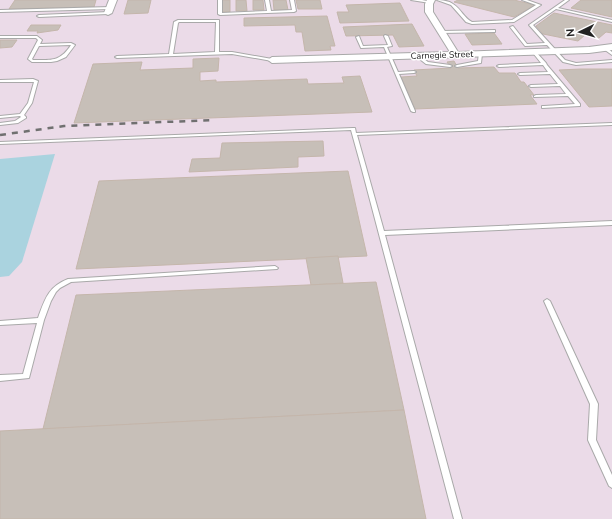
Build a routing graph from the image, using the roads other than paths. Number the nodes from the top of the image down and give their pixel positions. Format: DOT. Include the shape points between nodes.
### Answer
graph roads {
  1 [pos="113,0"];
  2 [pos="220,0"];
  3 [pos="267,0"];
  4 [pos="292,0"];
  5 [pos="413,0"];
  6 [pos="439,0"];
  7 [pos="524,0"];
  8 [pos="539,0"];
  9 [pos="567,0"];
  10 [pos="431,1"];
  11 [pos="535,3"];
  12 [pos="556,8"];
  13 [pos="0,11"];
  14 [pos="109,11"];
  15 [pos="268,12"];
  16 [pos="39,16"];
  17 [pos="612,21"];
  18 [pos="512,27"];
  19 [pos="494,31"];
  20 [pos="442,32"];
  21 [pos="386,36"];
  22 [pos="0,37"];
  23 [pos="358,38"];
  24 [pos="38,45"];
  25 [pos="385,46"];
  26 [pos="551,48"];
  27 [pos="610,50"];
  28 [pos="534,52"];
  29 [pos="217,54"];
  30 [pos="480,54"];
  31 [pos="171,55"];
  32 [pos="456,55"];
  33 [pos="418,56"];
  34 [pos="117,57"];
  35 [pos="389,57"];
  36 [pos="272,60"];
  37 [pos="612,61"];
  38 [pos="545,64"];
  39 [pos="450,66"];
  40 [pos="457,66"];
  41 [pos="499,66"];
  42 [pos="414,72"];
  43 [pos="396,73"];
  44 [pos="552,73"];
  45 [pos="520,74"];
  46 [pos="0,81"];
  47 [pos="561,85"];
  48 [pos="531,86"];
  49 [pos="569,95"];
  50 [pos="536,96"];
  51 [pos="544,107"];
  52 [pos="413,111"];
  53 [pos="22,115"];
  54 [pos="0,117"];
  55 [pos="0,124"];
  56 [pos="612,124"];
  57 [pos="355,134"];
  58 [pos="0,143"];
  59 [pos="612,223"];
  60 [pos="382,233"];
  61 [pos="275,268"];
  62 [pos="547,301"];
  63 [pos="41,320"];
  64 [pos="0,323"];
  65 [pos="0,378"];
  66 [pos="612,484"];
  67 [pos="458,519"];
  1 -- 14 [label="street"];
  2 -- 15 [label="lane" via="220,14"];
  3 -- 15 [label="lane"];
  4 -- 15 [label="lane" via="294,11"];
  5 -- 10 [label="lane"];
  6 -- 11 [label="lane" via="452,4 467,21 477,23 513,21 539,5"];
  7 -- 11 [label="lane"];
  8 -- 11 [label="lane"];
  9 -- 12 [label="lane"];
  10 -- 20 [label="street" via="430,12"];
  12 -- 17 [label="lane"];
  12 -- 26 [label="lane" via="531,25"];
  13 -- 14 [label="lane"];
  14 -- 16 [label="lane"];
  18 -- 26 [label="lane" via="526,45"];
  19 -- 20 [label="lane"];
  20 -- 32 [label="street"];
  21 -- 25 [label="lane" via="390,46"];
  22 -- 24 [label="lane" via="37,37 40,40"];
  23 -- 25 [label="lane" via="362,47"];
  24 -- 24 [label="lane" via="30,59 32,61 62,59 68,56 73,45"];
  25 -- 35 [label="lane"];
  26 -- 27 [label="street, Carnegie Street"];
  26 -- 28 [label="street, Carnegie Street"];
  26 -- 37 [label="lane" via="569,63"];
  28 -- 30 [label="street, Carnegie Street"];
  28 -- 38 [label="lane"];
  29 -- 31 [label="lane"];
  29 -- 31 [label="lane" via="218,21 178,21"];
  29 -- 36 [label="lane" via="238,53"];
  30 -- 32 [label="street, Carnegie Street"];
  30 -- 40 [label="lane" via="480,62"];
  31 -- 34 [label="lane"];
  32 -- 33 [label="street, Carnegie Street"];
  33 -- 35 [label="street, Carnegie Street"];
  33 -- 39 [label="lane" via="427,63"];
  35 -- 36 [label="street, Carnegie Street"];
  35 -- 43 [label="lane"];
  38 -- 41 [label="lane"];
  38 -- 44 [label="lane"];
  42 -- 43 [label="lane"];
  43 -- 52 [label="lane"];
  44 -- 45 [label="lane"];
  44 -- 47 [label="lane"];
  46 -- 53 [label="lane" via="36,81 30,103"];
  47 -- 48 [label="lane"];
  47 -- 49 [label="lane"];
  49 -- 50 [label="lane"];
  49 -- 51 [label="lane" via="578,105"];
  53 -- 54 [label="lane"];
  53 -- 55 [label="lane" via="22,120"];
  56 -- 57 [label="lane"];
  57 -- 58 [label="lane" via="353,129 337,128"];
  57 -- 60 [label="lane"];
  59 -- 60 [label="lane"];
  60 -- 67 [label="lane"];
  61 -- 63 [label="lane" via="70,280 50,292"];
  62 -- 66 [label="lane" via="594,404 592,440"];
  63 -- 64 [label="lane"];
  63 -- 65 [label="lane" via="26,376"];
}
